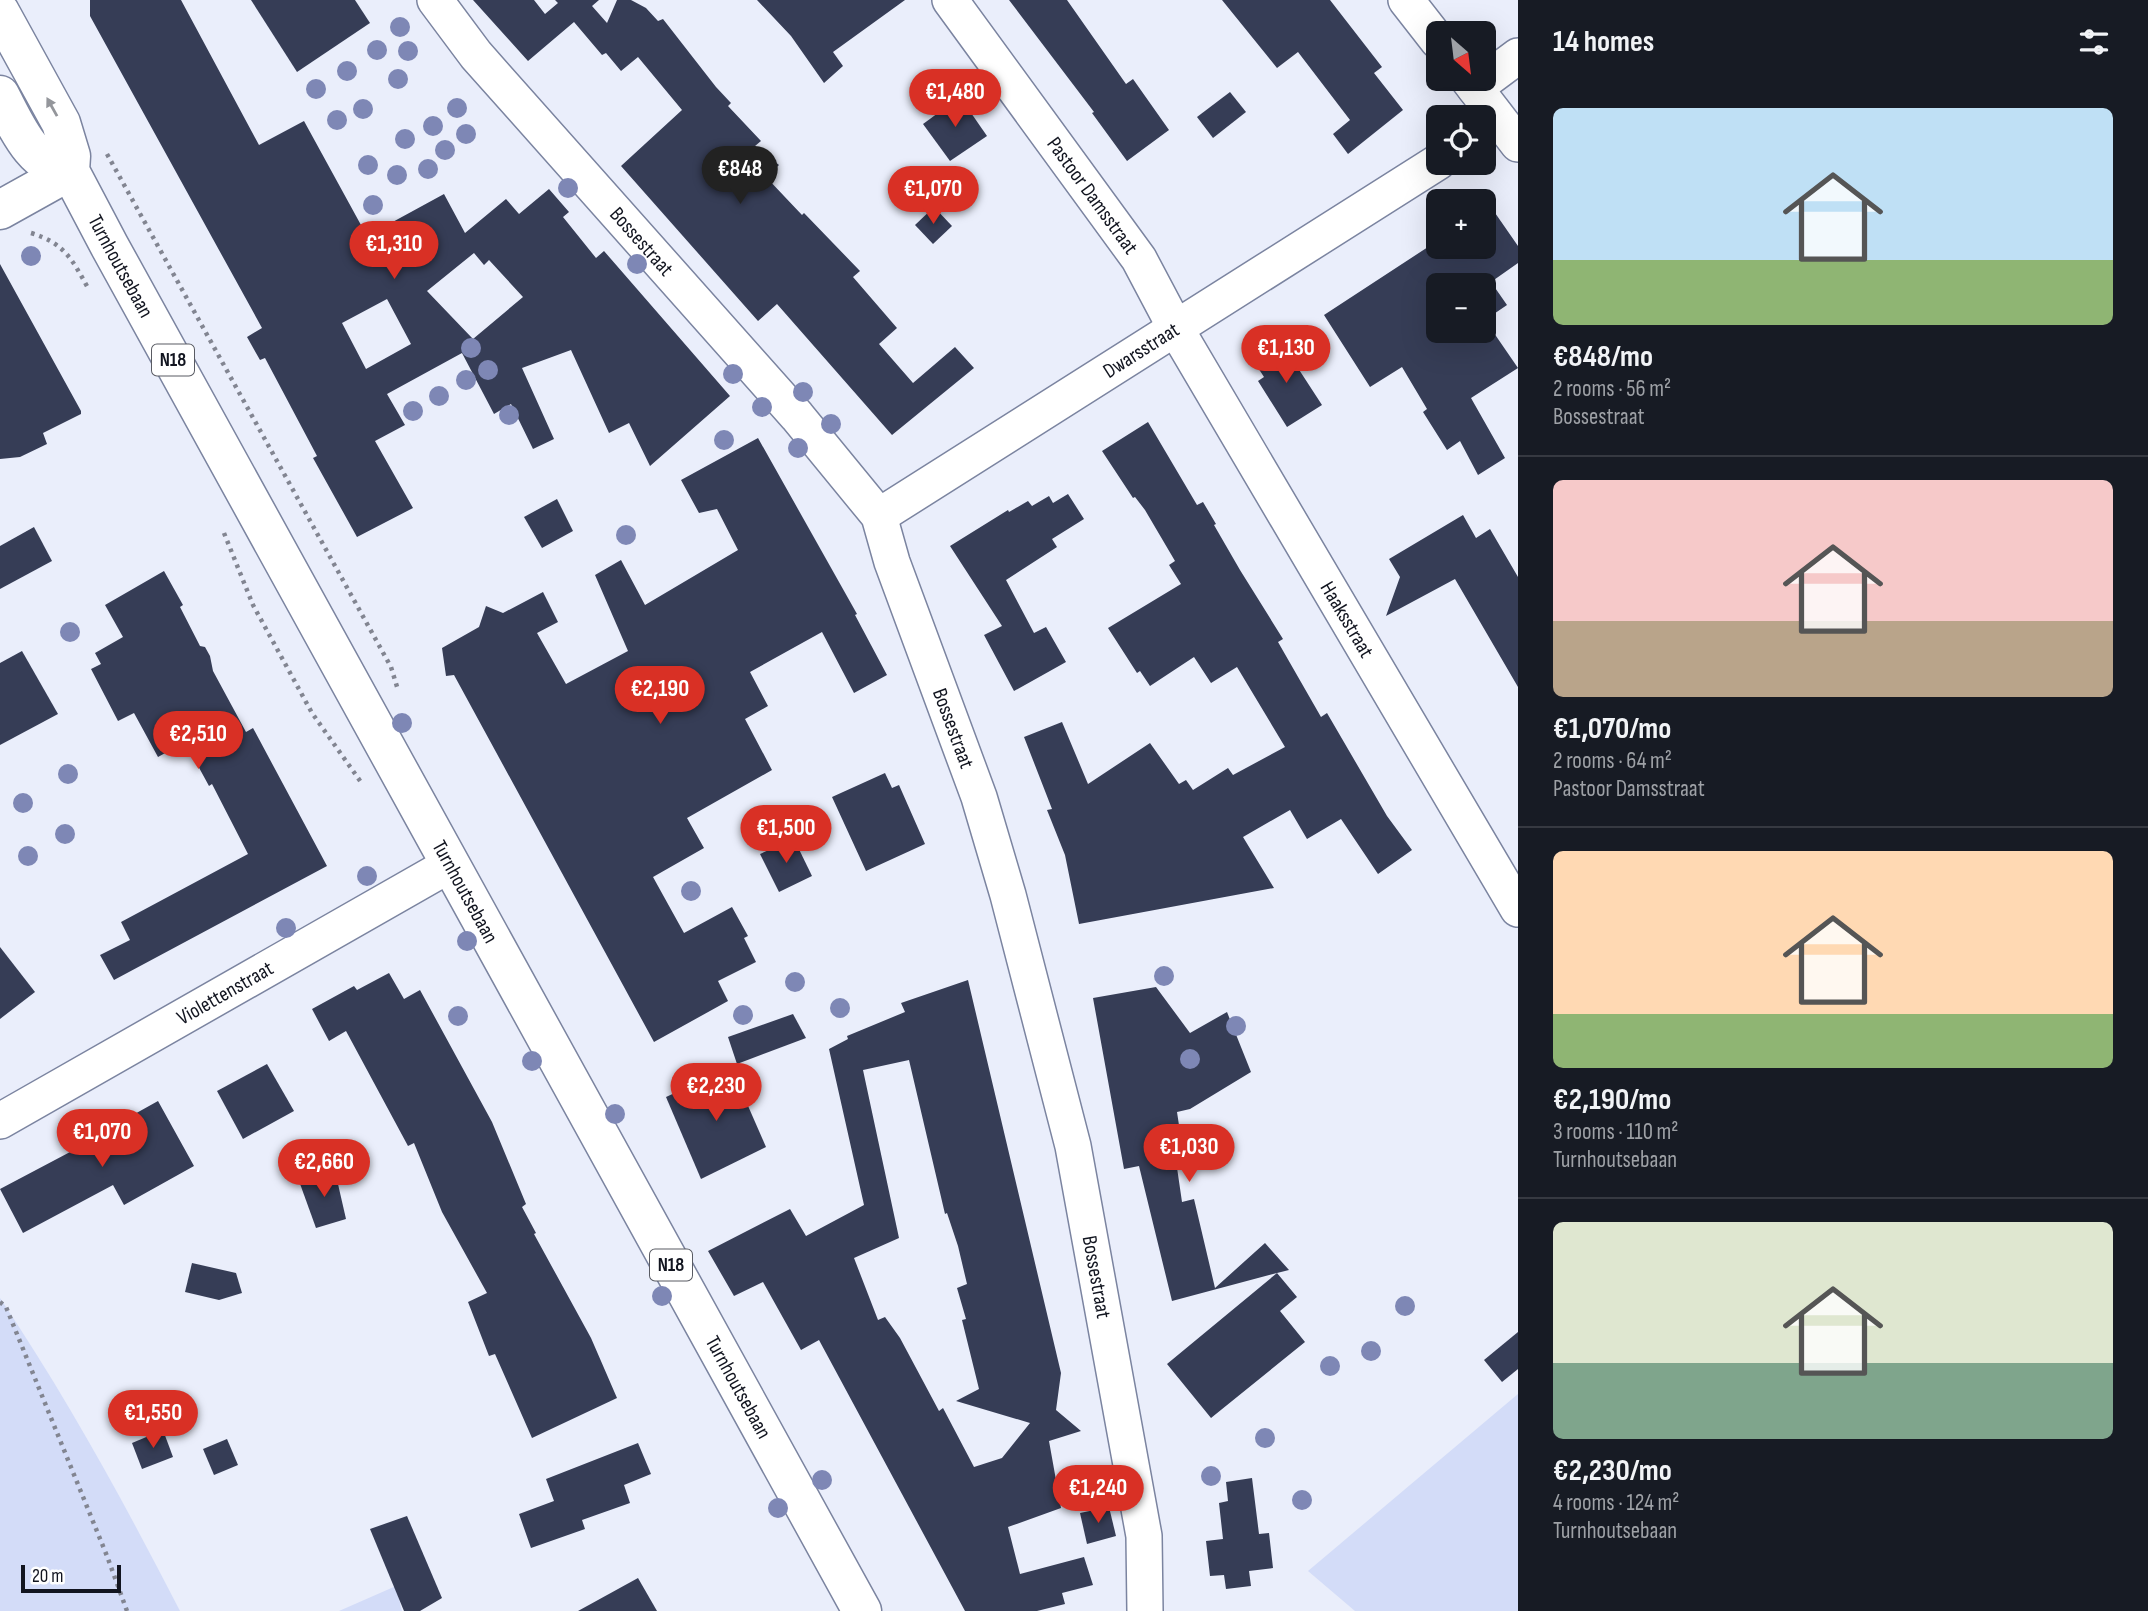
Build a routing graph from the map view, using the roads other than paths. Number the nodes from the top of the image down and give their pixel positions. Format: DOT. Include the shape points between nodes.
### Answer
graph roads {
  1 [pos="435,0"];
  2 [pos="950,0"];
  3 [pos="1406,0"];
  4 [pos="0,12"];
  5 [pos="1426,26"];
  6 [pos="1518,56"];
  7 [pos="1496,69"];
  8 [pos="1476,91"];
  9 [pos="0,95"];
  10 [pos="1501,133"];
  11 [pos="1426,170"];
  12 [pos="70,171"];
  13 [pos="0,211"];
  14 [pos="1176,329"];
  15 [pos="879,516"];
  16 [pos="451,864"];
  17 [pos="1518,909"];
  18 [pos="0,1121"];
  19 [pos="862,1611"];
  20 [pos="1145,1611"];
  1 -- 15 [label="street, Bossestraat" via="476,55 797,416"];
  2 -- 14 [label="street, Pastoor Damsstraat" via="1139,259"];
  3 -- 5 [label="street"];
  12 -- 4 [label="main road, Turnhoutsebaan / N18, one-way" via="71,156 61,123"];
  6 -- 7 [label="street"];
  8 -- 10 [label="street"];
  9 -- 12 [label="main road" via="28,146 50,166"];
  11 -- 14 [label="street, Dwarsstraat"];
  12 -- 13 [label="main road"];
  12 -- 16 [label="main road, Turnhoutsebaan / N18"];
  14 -- 15 [label="street, Dwarsstraat"];
  14 -- 17 [label="street, Haaksstraat"];
  15 -- 20 [label="street, Bossestraat" via="979,797 1073,1146 1144,1536"];
  16 -- 18 [label="street, Violettenstraat"];
  16 -- 19 [label="main road, Turnhoutsebaan / N18"];
}
